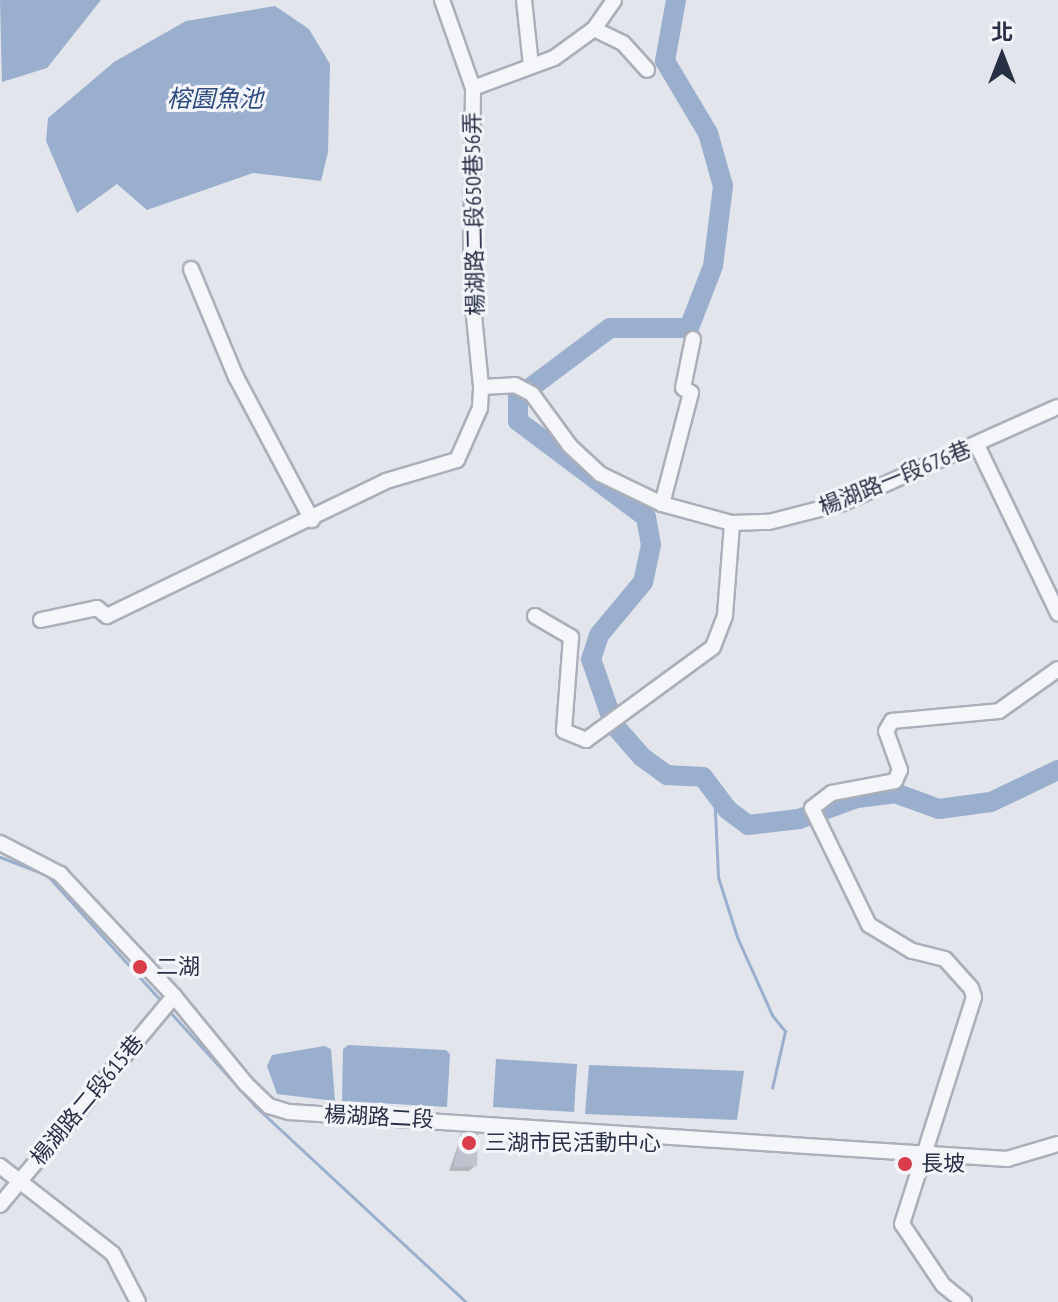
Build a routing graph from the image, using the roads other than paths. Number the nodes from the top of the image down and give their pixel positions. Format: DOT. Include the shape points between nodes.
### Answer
graph roads {
  1 [pos="442,0"];
  2 [pos="524,0"];
  3 [pos="614,0"];
  4 [pos="594,29"];
  5 [pos="531,66"];
  6 [pos="647,70"];
  7 [pos="473,88"];
  8 [pos="191,269"];
  9 [pos="693,339"];
  10 [pos="481,387"];
  11 [pos="1058,407"];
  12 [pos="977,445"];
  13 [pos="662,504"];
  14 [pos="312,520"];
  15 [pos="732,523"];
  16 [pos="1058,613"];
  17 [pos="535,616"];
  18 [pos="41,620"];
  19 [pos="1058,669"];
  20 [pos="0,843"];
  21 [pos="174,996"];
  22 [pos="1058,1144"];
  23 [pos="922,1155"];
  24 [pos="0,1166"];
  25 [pos="20,1181"];
  26 [pos="0,1205"];
  27 [pos="138,1302"];
  28 [pos="964,1302"];
  1 -- 7 [label="street, 楊湖路二段650巷56弄"];
  2 -- 5 [label="street"];
  3 -- 4 [label="street, 楊湖路二段650巷56弄"];
  4 -- 5 [label="street, 楊湖路二段650巷56弄" via="554,58"];
  4 -- 6 [label="street" via="623,43"];
  5 -- 7 [label="street, 楊湖路二段650巷56弄"];
  7 -- 10 [label="street, 楊湖路二段650巷56弄" via="471,286"];
  8 -- 14 [label="street" via="236,377"];
  9 -- 13 [label="street" via="683,388 691,393"];
  10 -- 13 [label="street, 楊湖路一段676巷" via="515,385 532,394 570,446 600,474"];
  10 -- 14 [label="street, 楊湖路二段650巷56弄" via="480,408 457,460 386,481"];
  11 -- 12 [label="street, 楊湖路一段676巷"];
  12 -- 15 [label="street, 楊湖路一段676巷" via="843,503 769,522"];
  12 -- 16 [label="street"];
  13 -- 15 [label="street, 楊湖路一段676巷"];
  14 -- 18 [label="street, 楊湖路二段650巷56弄" via="107,616 97,608"];
  15 -- 17 [label="street" via="725,615 713,647 586,740 564,731 571,637"];
  19 -- 23 [label="street" via="999,711 892,721 886,731 900,770 895,781 832,793 812,808 869,925 912,951 945,959 974,997"];
  20 -- 21 [label="street, 楊湖路二段" via="60,874"];
  21 -- 23 [label="street, 楊湖路二段" via="246,1084 269,1106 289,1112"];
  21 -- 25 [label="street, 楊湖路二段615巷"];
  22 -- 23 [label="street, 楊湖路二段" via="1007,1159"];
  23 -- 28 [label="street" via="902,1224 943,1285"];
  24 -- 25 [label="street"];
  25 -- 26 [label="street, 楊湖路二段615巷"];
  25 -- 27 [label="street" via="113,1254"];
}
